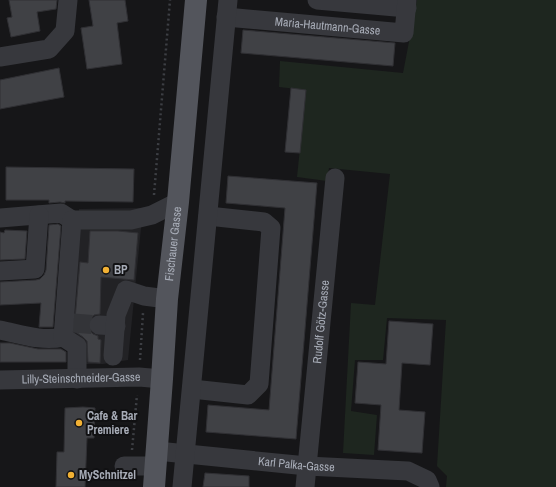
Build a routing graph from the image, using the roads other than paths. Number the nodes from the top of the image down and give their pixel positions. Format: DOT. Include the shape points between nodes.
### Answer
graph roads {
  1 [pos="68,0"];
  2 [pos="196,0"];
  3 [pos="317,0"];
  4 [pos="407,4"];
  5 [pos="227,8"];
  6 [pos="0,58"];
  7 [pos="335,178"];
  8 [pos="178,202"];
  9 [pos="39,215"];
  10 [pos="208,216"];
  11 [pos="0,218"];
  12 [pos="72,220"];
  13 [pos="0,271"];
  14 [pos="166,299"];
  15 [pos="66,327"];
  16 [pos="0,330"];
  17 [pos="113,356"];
  18 [pos="77,379"];
  19 [pos="162,379"];
  20 [pos="0,380"];
  21 [pos="192,389"];
  22 [pos="186,454"];
  23 [pos="156,458"];
  24 [pos="127,466"];
  25 [pos="307,466"];
  26 [pos="154,487"];
  27 [pos="182,487"];
  28 [pos="305,487"];
  29 [pos="430,487"];
  1 -- 6 [label="street" via="65,31 49,49"];
  2 -- 8 [label="main road, Fischauer Gasse"];
  3 -- 4 [label="street, Maria-Hautmann-Gasse"];
  4 -- 5 [label="street, Maria-Hautmann-Gasse" via="404,33"];
  5 -- 10 [label="street"];
  7 -- 25 [label="street, Rudolf Götz-Gasse"];
  8 -- 12 [label="street" via="152,215 131,220"];
  8 -- 14 [label="main road, Fischauer Gasse"];
  9 -- 11 [label="street"];
  9 -- 12 [label="street" via="61,213"];
  9 -- 13 [label="street" via="35,269"];
  10 -- 21 [label="street"];
  10 -- 21 [label="street" via="264,222 271,228 259,384 248,395"];
  12 -- 15 [label="street"];
  14 -- 17 [label="street" via="126,290 116,314 107,325"];
  14 -- 19 [label="main road, Fischauer Gasse"];
  15 -- 16 [label="street" via="54,339"];
  15 -- 18 [label="street" via="77,346"];
  18 -- 19 [label="street, Lilly-Steinschneider-Gasse"];
  18 -- 20 [label="street, Lilly-Steinschneider-Gasse"];
  19 -- 23 [label="main road, Fischauer Gasse"];
  21 -- 22 [label="street"];
  22 -- 23 [label="street, Karl Palka-Gasse"];
  22 -- 25 [label="street, Karl Palka-Gasse"];
  22 -- 27 [label="street"];
  23 -- 24 [label="street, Karl Palka-Gasse"];
  23 -- 26 [label="main road, Fischauer Gasse"];
  25 -- 28 [label="street, Rudolf Götz-Gasse"];
  25 -- 29 [label="street, Karl Palka-Gasse" via="408,471 427,480"];
}
